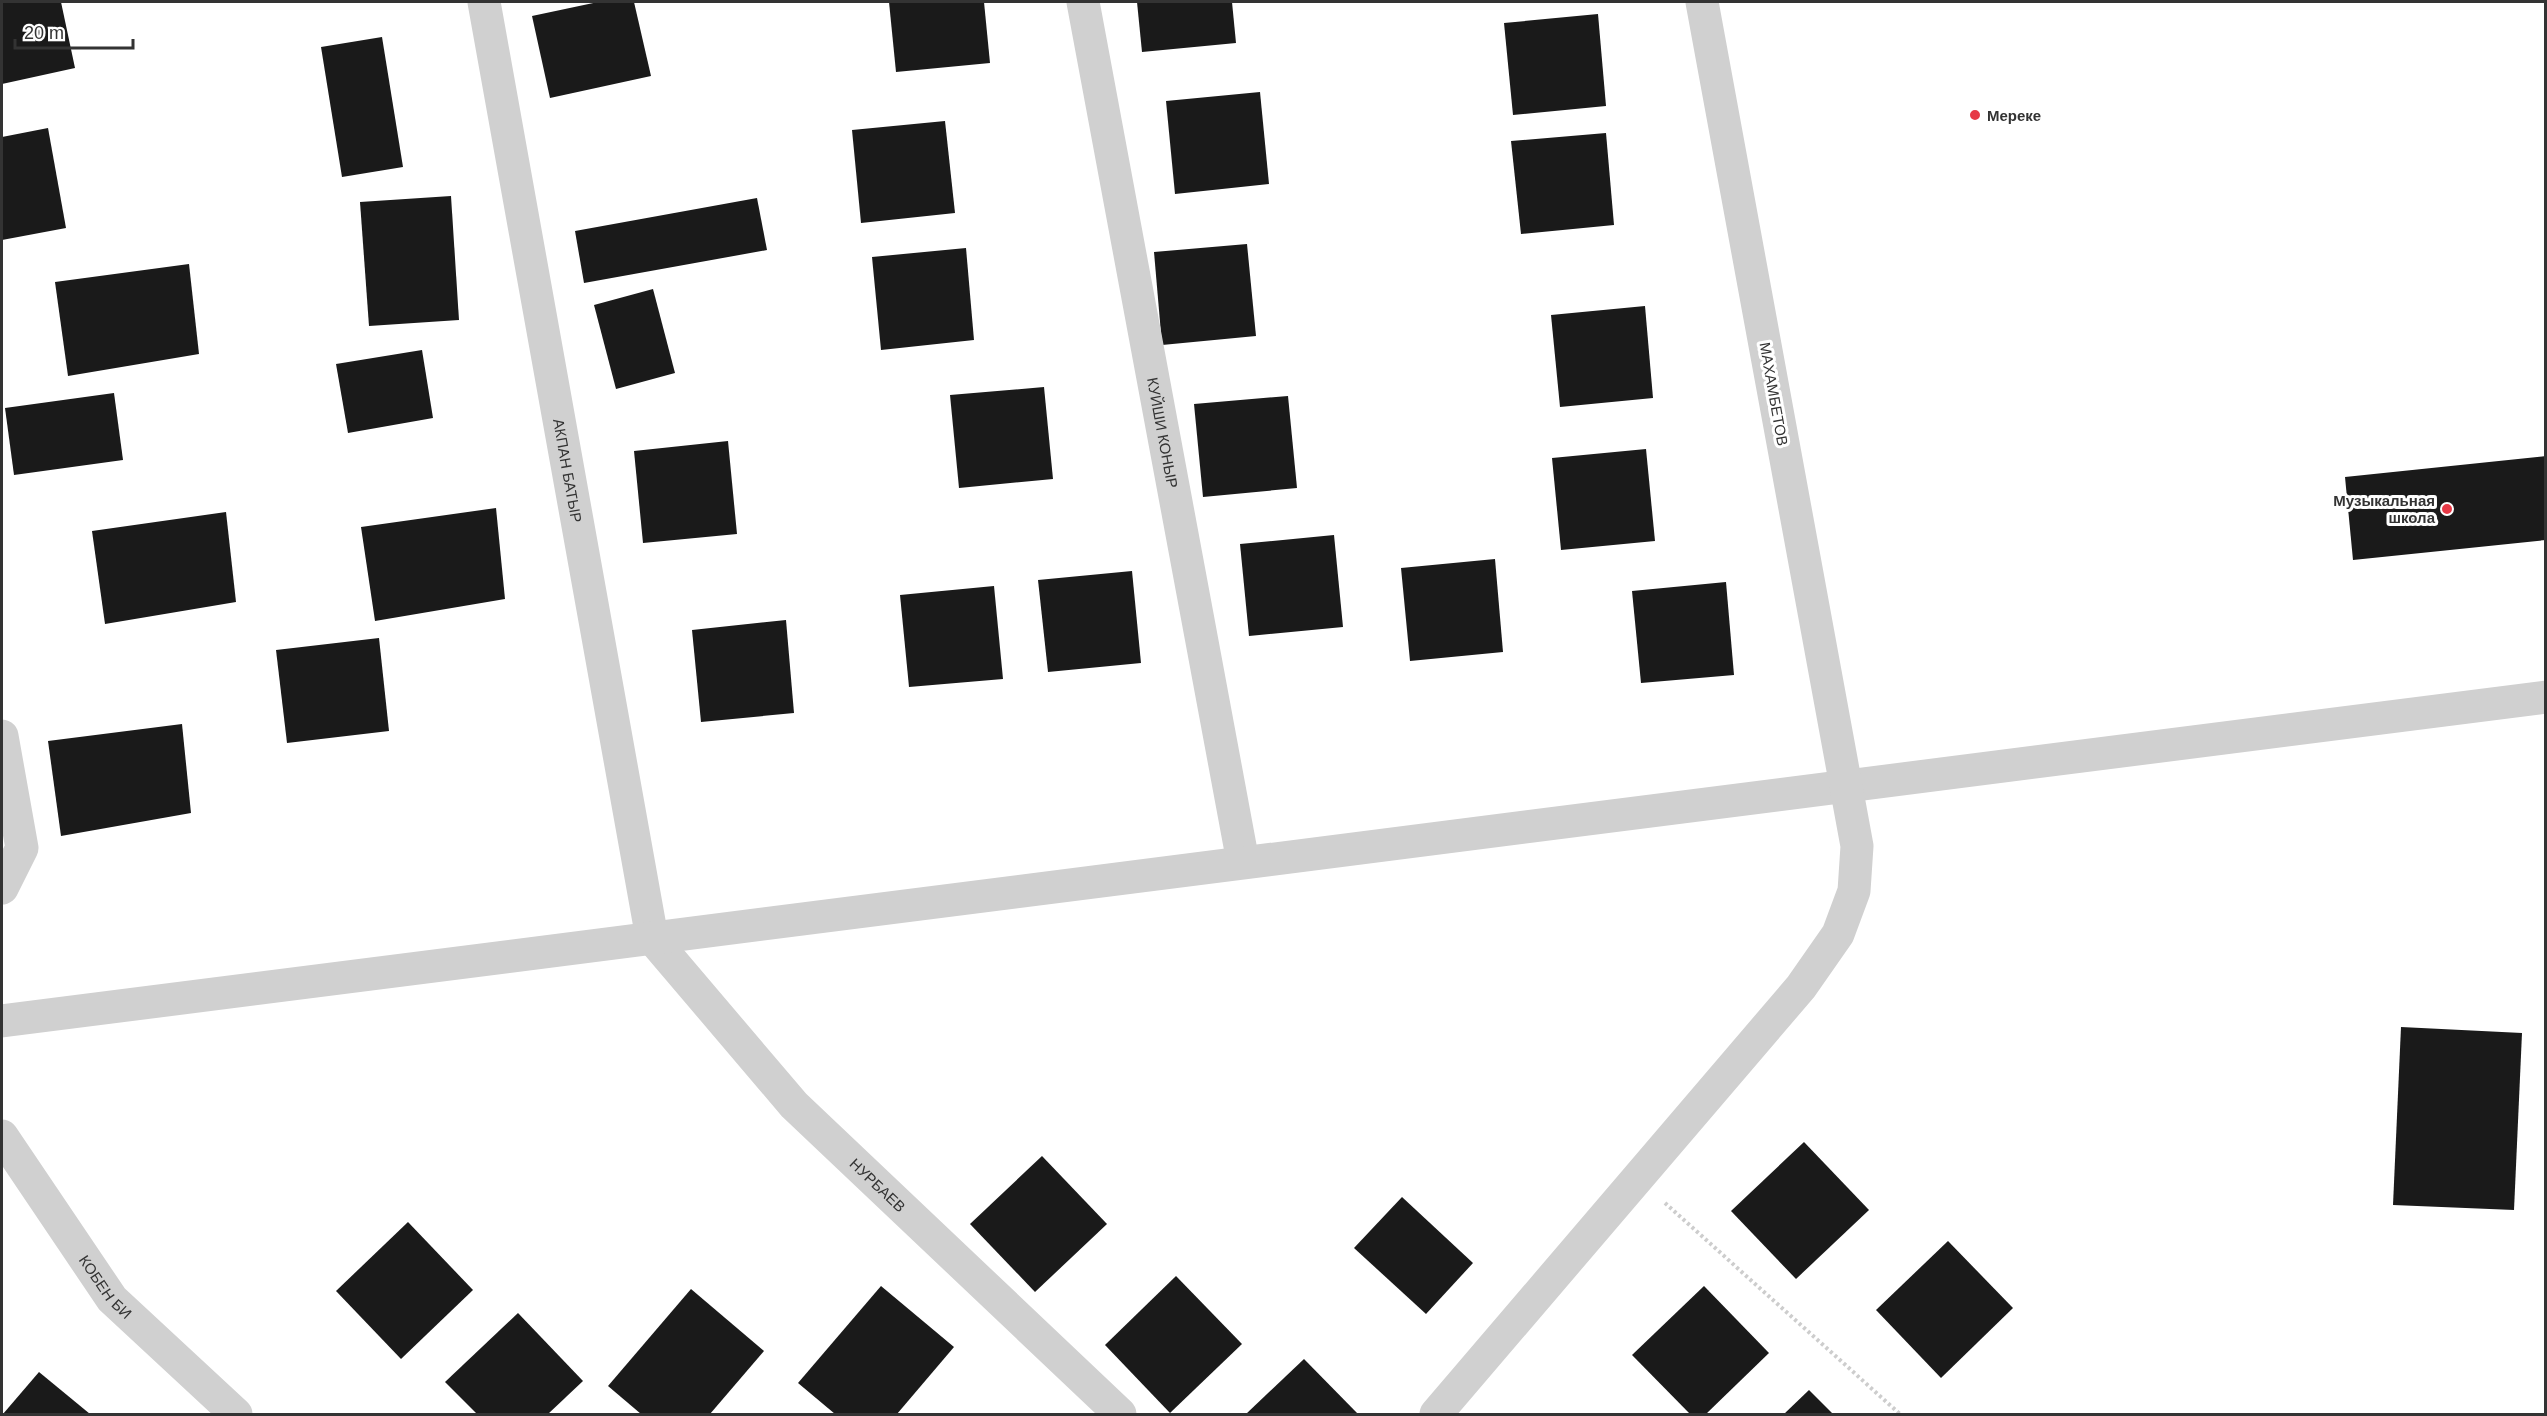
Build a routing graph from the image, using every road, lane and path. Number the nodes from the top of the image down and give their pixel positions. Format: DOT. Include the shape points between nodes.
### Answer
graph roads {
  1 [pos="484,2"];
  2 [pos="1083,2"];
  3 [pos="1702,2"];
  4 [pos="2546,697"];
  5 [pos="2,736"];
  6 [pos="1847,786"];
  7 [pos="1243,862"];
  8 [pos="2,888"];
  9 [pos="652,938"];
  10 [pos="2,1021"];
  11 [pos="2,1136"];
  12 [pos="1637,1179"];
  13 [pos="236,1414"];
  14 [pos="1120,1414"];
  15 [pos="1436,1414"];
  16 [pos="1900,1414"];
  1 -- 9 [label="street, АКПАН БАТЫР"];
  2 -- 7 [label="street, КУЙШИ КОНЫР"];
  3 -- 6 [label="street, МАХАМБЕТОВ"];
  4 -- 6 [label="street"];
  5 -- 8 [label="street" via="22,848"];
  6 -- 7 [label="street"];
  6 -- 12 [label="street, МАХАМБЕТОВ" via="1857,857 1854,891 1838,934 1801,987"];
  7 -- 9 [label="street"];
  9 -- 10 [label="street"];
  9 -- 14 [label="street, НУРБАЕВ" via="795,1106"];
  11 -- 13 [label="street, КОБЕН БИ" via="112,1299"];
  12 -- 15 [label="street, МАХАМБЕТОВ"];
  12 -- 16 [label="path"];
}
